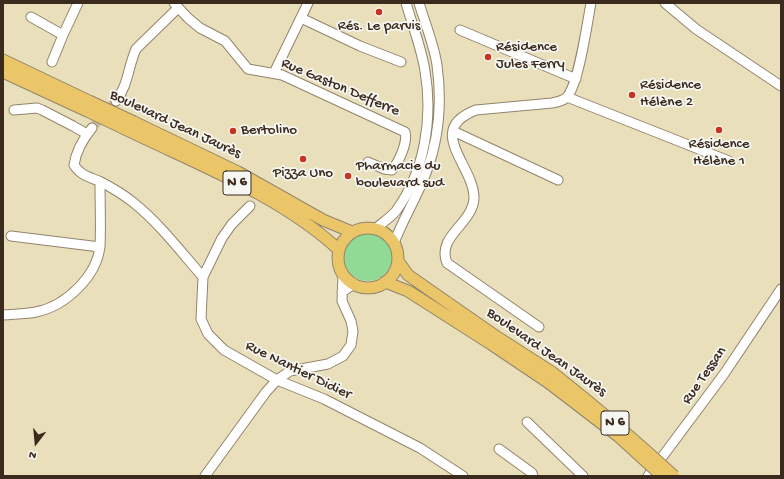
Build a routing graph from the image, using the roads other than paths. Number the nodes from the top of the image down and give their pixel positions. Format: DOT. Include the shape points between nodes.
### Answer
graph roads {
  1 [pos="78,3"];
  2 [pos="308,3"];
  3 [pos="406,3"];
  4 [pos="419,3"];
  5 [pos="591,3"];
  6 [pos="665,3"];
  7 [pos="176,6"];
  8 [pos="31,17"];
  9 [pos="301,18"];
  10 [pos="460,30"];
  11 [pos="63,35"];
  12 [pos="3,60"];
  13 [pos="52,62"];
  14 [pos="401,62"];
  15 [pos="3,72"];
  16 [pos="274,74"];
  17 [pos="576,79"];
  18 [pos="781,86"];
  19 [pos="567,97"];
  20 [pos="116,101"];
  21 [pos="87,106"];
  22 [pos="14,110"];
  23 [pos="130,126"];
  24 [pos="453,131"];
  25 [pos="729,161"];
  26 [pos="368,162"];
  27 [pos="558,180"];
  28 [pos="100,182"];
  29 [pos="250,206"];
  30 [pos="375,229"];
  31 [pos="352,232"];
  32 [pos="11,236"];
  33 [pos="394,243"];
  34 [pos="100,247"];
  35 [pos="339,250"];
  36 [pos="398,262"];
  37 [pos="343,275"];
  38 [pos="204,277"];
  39 [pos="385,282"];
  40 [pos="354,284"];
  41 [pos="781,289"];
  42 [pos="342,292"];
  43 [pos="3,315"];
  44 [pos="539,327"];
  45 [pos="551,378"];
  46 [pos="277,380"];
  47 [pos="527,422"];
  48 [pos="499,449"];
  49 [pos="205,476"];
  50 [pos="463,476"];
  51 [pos="533,476"];
  52 [pos="583,476"];
  53 [pos="648,476"];
  54 [pos="662,476"];
  55 [pos="674,476"];
  1 -- 11 [label="street"];
  2 -- 9 [label="street"];
  3 -- 30 [label="street" via="425,69 429,121 413,180 395,211"];
  4 -- 33 [label="street" via="436,64 440,110 431,158"];
  5 -- 17 [label="street"];
  6 -- 18 [label="street" via="696,29"];
  7 -- 16 [label="street, Rue Gaston Defferre" via="200,28 225,41 248,69"];
  7 -- 20 [label="street" via="136,49 125,88"];
  8 -- 11 [label="street"];
  9 -- 14 [label="street"];
  9 -- 16 [label="street"];
  10 -- 17 [label="street"];
  11 -- 13 [label="street"];
  12 -- 21 [label="main road, Boulevard Jean Jaurès / N 6"];
  15 -- 21 [label="main road, Boulevard Jean Jaurès / N 6"];
  16 -- 26 [label="street, Rue Gaston Defferre" via="405,132 406,142 392,170"];
  17 -- 19 [label="street"];
  19 -- 24 [label="street" via="552,103 476,110 459,119"];
  19 -- 25 [label="street"];
  21 -- 23 [label="main road, Boulevard Jean Jaurès / N 6, bridge"];
  22 -- 28 [label="street" via="36,108 73,126 90,131 75,156 74,165 84,175"];
  23 -- 31 [label="main road, Boulevard Jean Jaurès / N 6" via="238,172 323,220"];
  23 -- 35 [label="main road, Boulevard Jean Jaurès / N 6" via="282,208"];
  24 -- 27 [label="street"];
  24 -- 44 [label="street" via="455,148 473,188 474,199 463,223 446,246 444,255 447,263"];
  28 -- 34 [label="street"];
  28 -- 38 [label="street" via="133,202 152,219"];
  29 -- 38 [label="street, Rue Nantier Didier" via="222,238"];
  30 -- 31 [label="main road" via="359,229"];
  30 -- 33 [label="main road" via="389,236"];
  31 -- 35 [label="main road"];
  32 -- 34 [label="street"];
  33 -- 36 [label="main road, N 6"];
  34 -- 43 [label="street" via="94,268 82,285 63,302 37,312"];
  35 -- 37 [label="main road" via="338,259"];
  36 -- 39 [label="main road"];
  36 -- 45 [label="main road, Boulevard Jean Jaurès / N 6" via="408,275"];
  37 -- 40 [label="main road"];
  37 -- 42 [label="street"];
  38 -- 46 [label="street, Rue Nantier Didier" via="201,319 208,334 224,350"];
  39 -- 40 [label="main road" via="370,287"];
  39 -- 45 [label="main road, Boulevard Jean Jaurès / N 6" via="408,291 491,344"];
  40 -- 42 [label="street"];
  41 -- 53 [label="street, Rue Tessan" via="724,374"];
  42 -- 46 [label="street" via="342,301 354,331 352,345 344,356 328,364 290,371"];
  45 -- 54 [label="main road, Boulevard Jean Jaurès / N 6, bridge"];
  45 -- 55 [label="main road, Boulevard Jean Jaurès / N 6, bridge" via="595,406"];
  46 -- 49 [label="street"];
  46 -- 50 [label="street, Rue Nantier Didier" via="324,400 420,448"];
  47 -- 52 [label="street"];
  48 -- 51 [label="street"];
}
